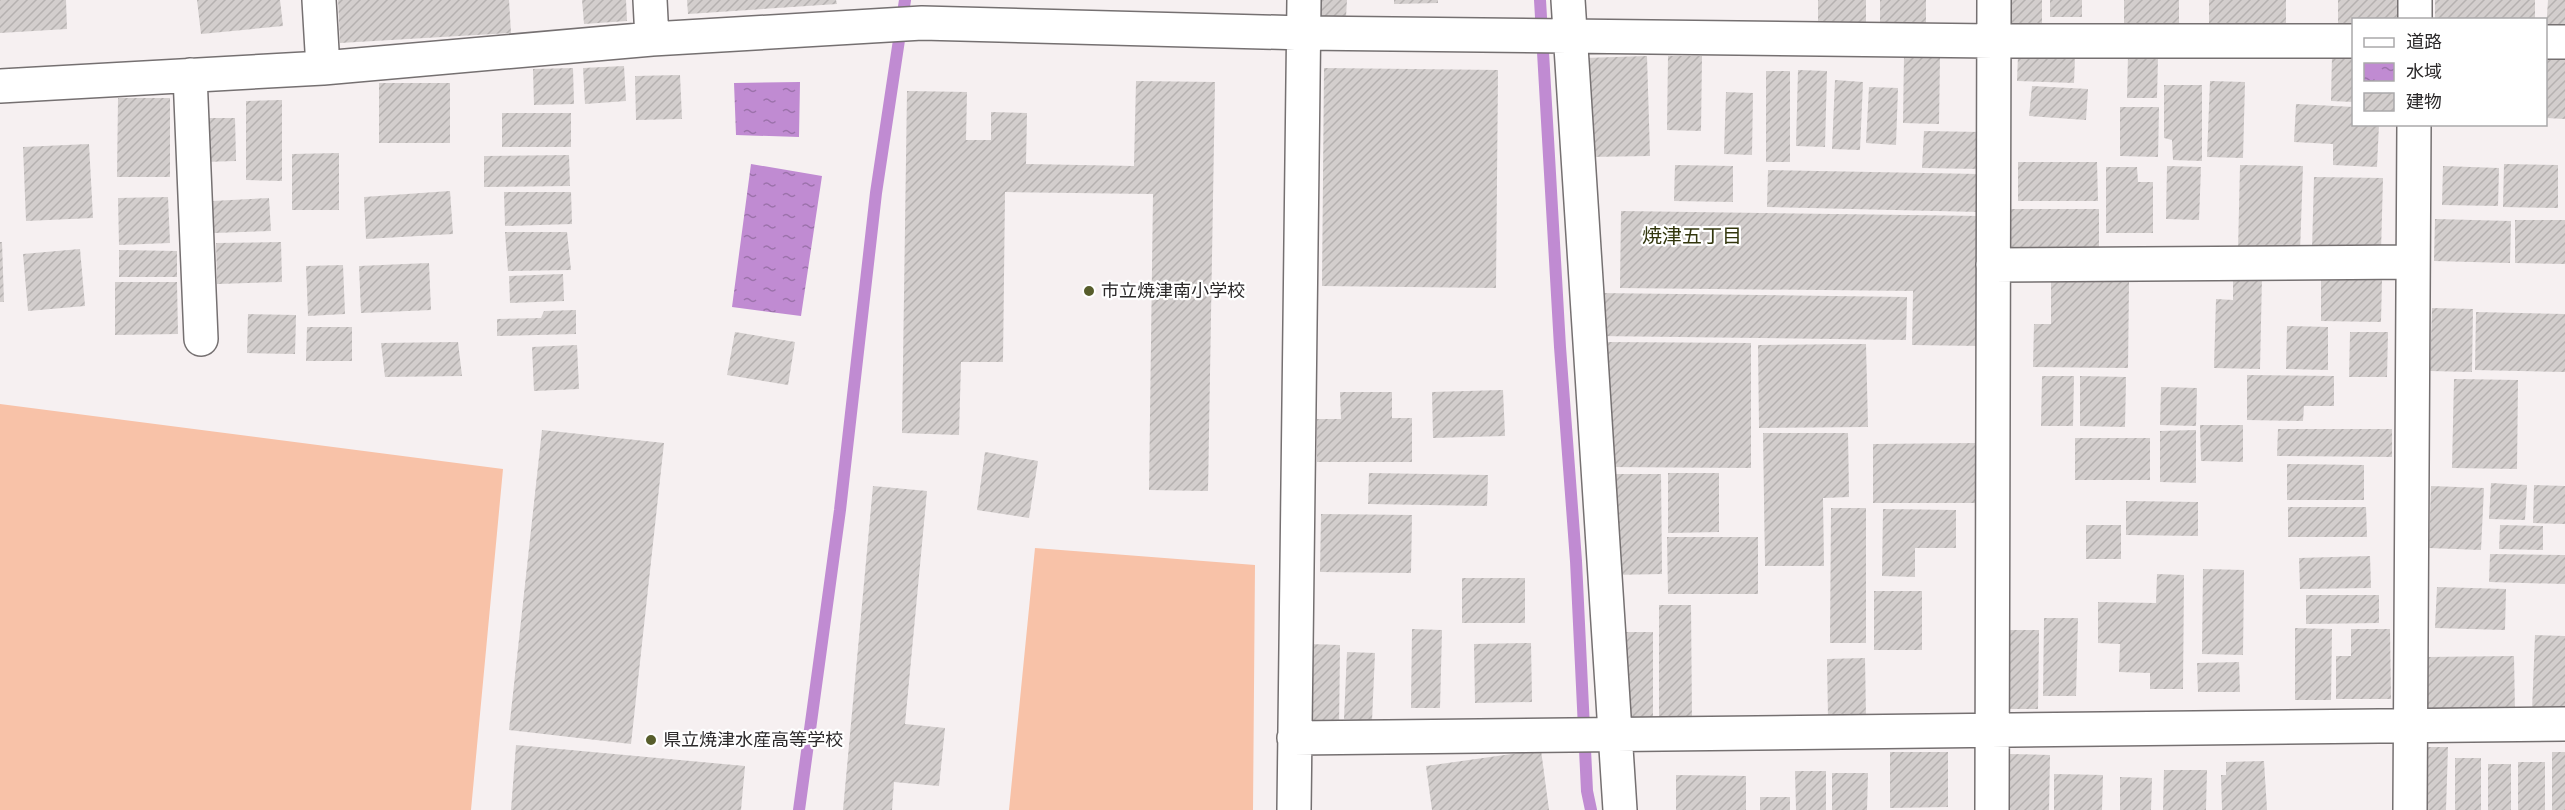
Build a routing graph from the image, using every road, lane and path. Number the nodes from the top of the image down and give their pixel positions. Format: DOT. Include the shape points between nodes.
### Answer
graph roads {
  1 [pos="319,0"];
  2 [pos="650,0"];
  3 [pos="1304,0"];
  4 [pos="1568,0"];
  5 [pos="1994,0"];
  6 [pos="2415,0"];
  7 [pos="868,13"];
  8 [pos="2415,18"];
  9 [pos="1304,33"];
  10 [pos="1571,34"];
  11 [pos="652,39"];
  12 [pos="2352,40"];
  13 [pos="1993,41"];
  14 [pos="2547,42"];
  15 [pos="2565,42"];
  16 [pos="323,68"];
  17 [pos="190,75"];
  18 [pos="0,86"];
  19 [pos="2414,126"];
  20 [pos="2413,262"];
  21 [pos="1992,265"];
  22 [pos="201,339"];
  23 [pos="2565,724"];
  24 [pos="2412,725"];
  25 [pos="1992,732"];
  26 [pos="1616,735"];
  27 [pos="1294,738"];
  28 [pos="1294,810"];
  29 [pos="1620,810"];
  30 [pos="1992,810"];
  31 [pos="2410,810"];
  1 -- 16 [label="street"];
  2 -- 11 [label="street"];
  3 -- 9 [label="street"];
  4 -- 10 [label="street"];
  5 -- 13 [label="street"];
  6 -- 8 [label="street"];
  7 -- 9 [label="street" via="922,23"];
  7 -- 11 [label="street"];
  9 -- 10 [label="street"];
  9 -- 27 [label="street"];
  10 -- 13 [label="street"];
  10 -- 26 [label="street"];
  11 -- 16 [label="street"];
  12 -- 13 [label="street"];
  13 -- 21 [label="street"];
  14 -- 15 [label="street"];
  16 -- 17 [label="street"];
  17 -- 18 [label="street"];
  17 -- 22 [label="street"];
  19 -- 20 [label="street"];
  20 -- 21 [label="street"];
  20 -- 24 [label="street"];
  21 -- 25 [label="street"];
  23 -- 24 [label="street"];
  24 -- 25 [label="street"];
  24 -- 31 [label="street"];
  25 -- 26 [label="street"];
  25 -- 30 [label="street"];
  26 -- 27 [label="street"];
  26 -- 29 [label="street"];
  27 -- 28 [label="street"];
}
